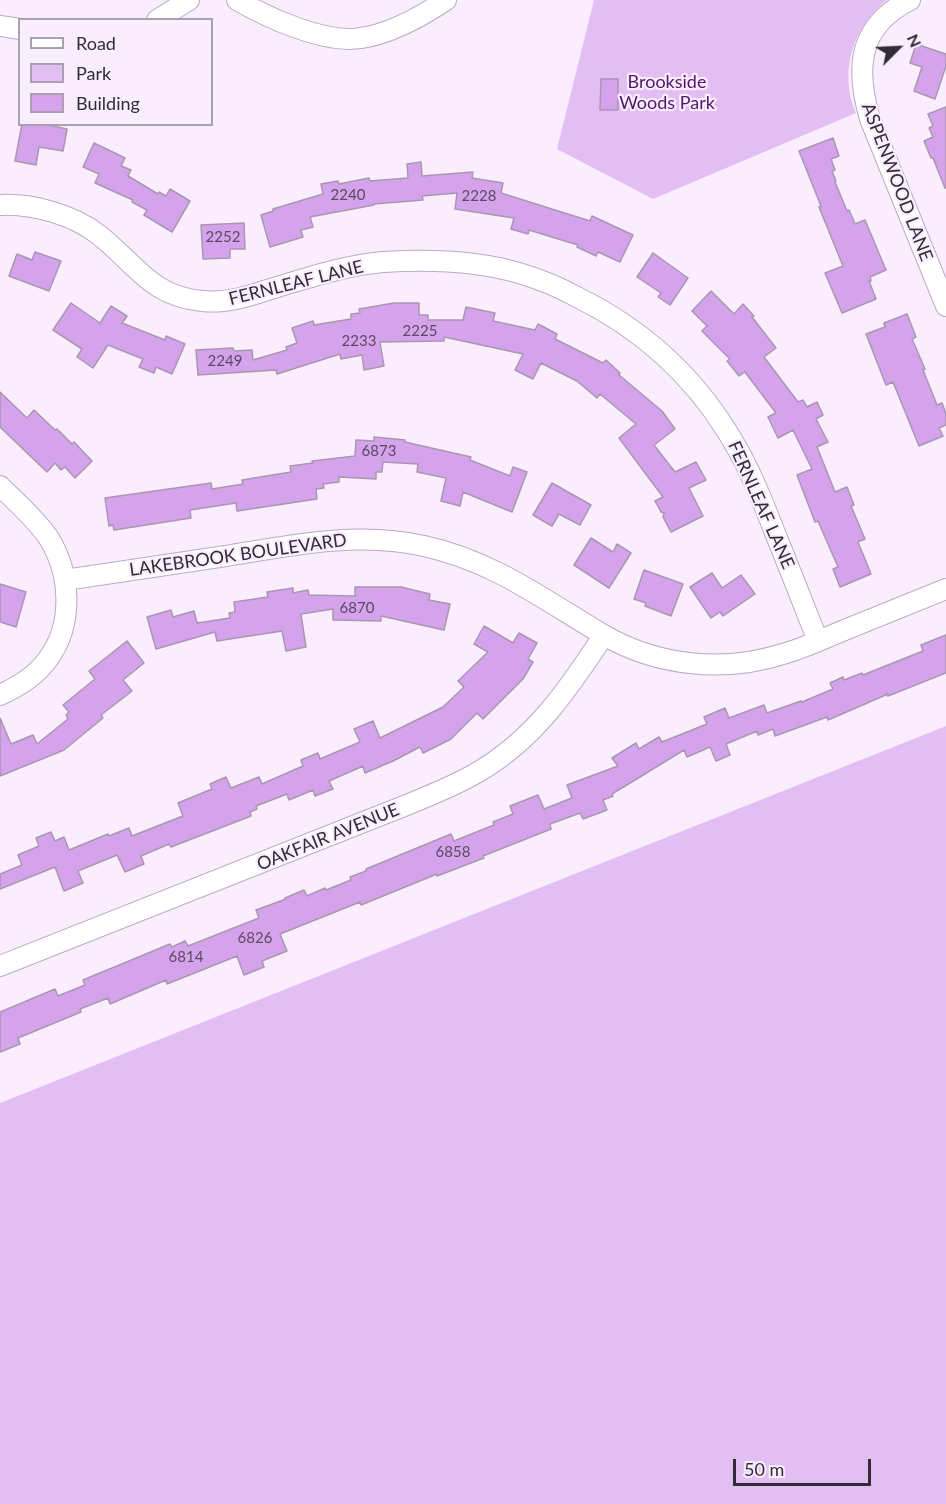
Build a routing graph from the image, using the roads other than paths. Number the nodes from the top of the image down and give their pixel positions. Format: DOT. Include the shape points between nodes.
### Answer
graph roads {
  1 [pos="189,0"];
  2 [pos="237,0"];
  3 [pos="446,0"];
  4 [pos="908,1"];
  5 [pos="160,18"];
  6 [pos="0,27"];
  7 [pos="18,28"];
  8 [pos="0,205"];
  9 [pos="946,306"];
  10 [pos="0,486"];
  11 [pos="65,580"];
  12 [pos="946,589"];
  13 [pos="604,635"];
  14 [pos="818,641"];
  15 [pos="0,695"];
  16 [pos="0,966"];
  1 -- 5 [label="street"];
  2 -- 3 [label="street" via="311,32 347,39 368,37 395,27"];
  4 -- 9 [label="street, ASPENWOOD LANE" via="883,19 869,38 862,59 863,91 870,119"];
  6 -- 7 [label="street"];
  8 -- 14 [label="street, FERNLEAF LANE" via="36,207 83,225 101,236 151,282 188,299 232,300 363,265 437,261 518,273 547,282 600,308 671,360 725,427 756,487"];
  10 -- 11 [label="street" via="48,537"];
  11 -- 13 [label="street, LAKEBROOK BOULEVARD" via="307,543 381,540 442,550 491,568"];
  11 -- 15 [label="street" via="65,615 48,659 33,676"];
  12 -- 14 [label="street, LAKEBROOK BOULEVARD"];
  13 -- 14 [label="street, LAKEBROOK BOULEVARD" via="658,657 713,665 770,658"];
  13 -- 16 [label="street, OAKFAIR AVENUE" via="540,723 509,751 470,777"];
}
